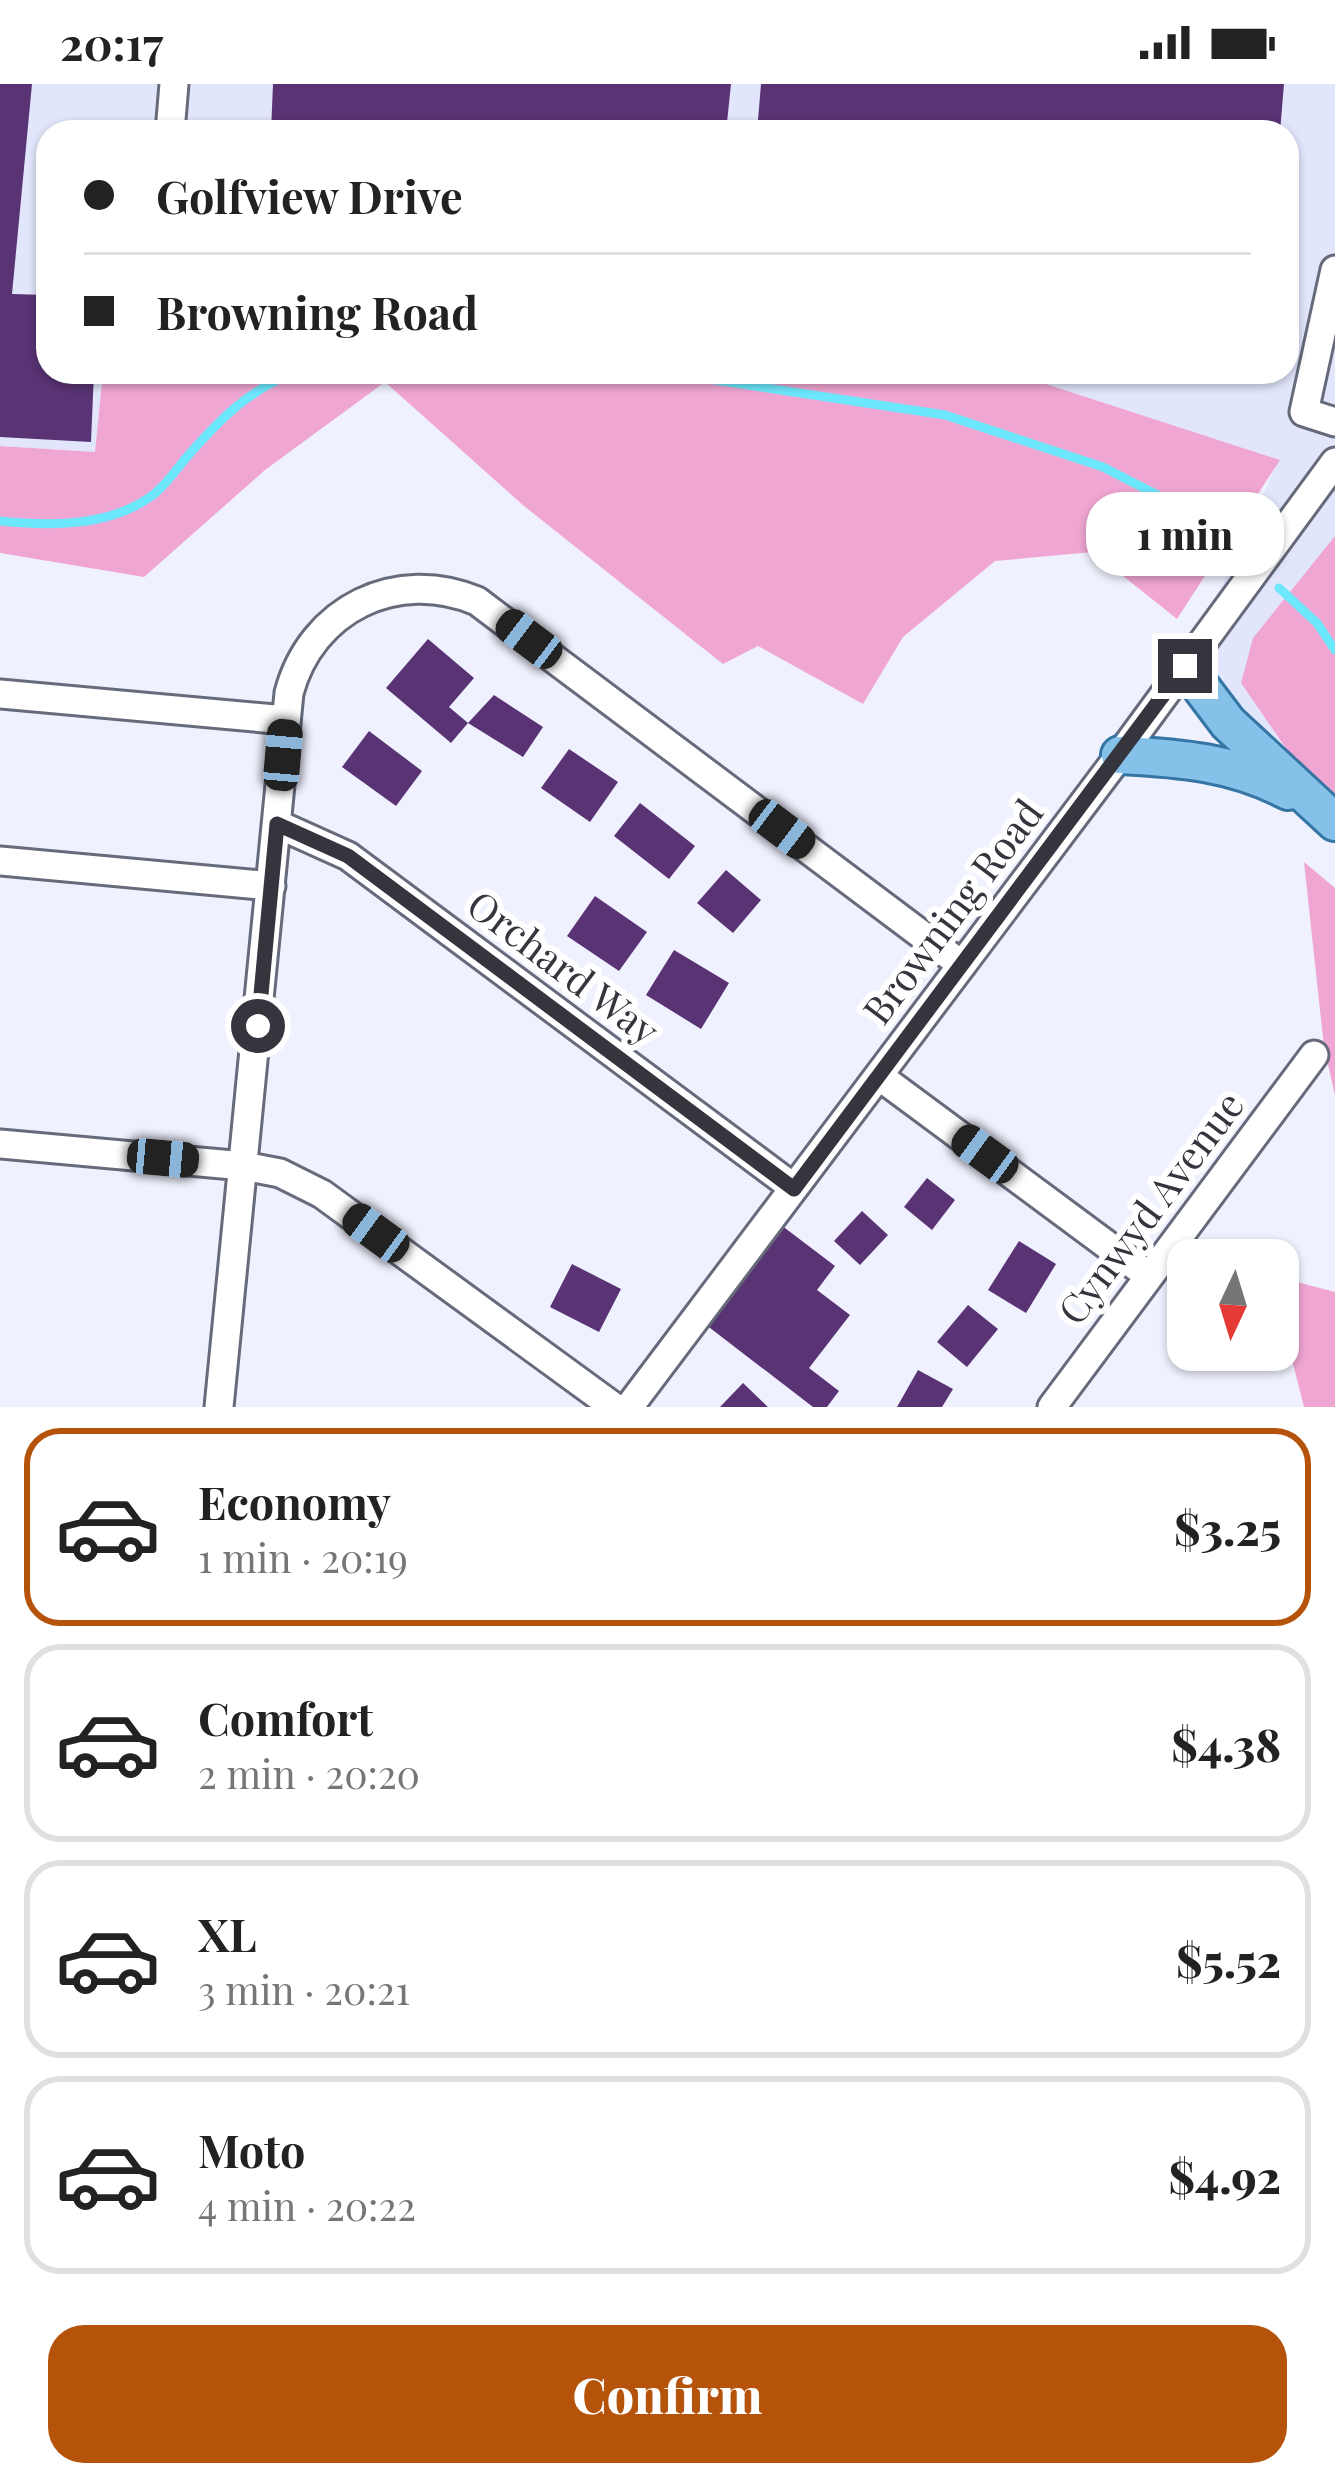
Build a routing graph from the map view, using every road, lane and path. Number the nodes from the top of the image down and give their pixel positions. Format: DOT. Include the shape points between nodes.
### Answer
graph roads {
  1 [pos="174,84"];
  2 [pos="171,120"];
  3 [pos="1335,269"];
  4 [pos="1335,422"];
  5 [pos="1335,462"];
  6 [pos="1185,666"];
  7 [pos="0,694"];
  8 [pos="286,720"];
  9 [pos="1120,755"];
  10 [pos="1323,813"];
  11 [pos="277,824"];
  12 [pos="0,861"];
  13 [pos="271,886"];
  14 [pos="962,964"];
  15 [pos="1314,1055"];
  16 [pos="878,1076"];
  17 [pos="0,1144"];
  18 [pos="244,1166"];
  19 [pos="794,1189"];
  20 [pos="1149,1276"];
  21 [pos="219,1407"];
  22 [pos="614,1407"];
  23 [pos="628,1407"];
  24 [pos="1052,1407"];
  1 -- 2 [label="street"];
  3 -- 4 [label="street" via="1304,412"];
  5 -- 6 [label="street, Browning Road"];
  6 -- 9 [label="street, Browning Road"];
  6 -- 10 [label="main road" via="1228,723"];
  7 -- 8 [label="street"];
  8 -- 11 [label="street"];
  8 -- 14 [label="street" via="300,659 339,614 396,590 460,594"];
  9 -- 10 [label="main road" via="1225,766"];
  9 -- 14 [label="street, Browning Road"];
  11 -- 13 [label="street"];
  11 -- 19 [label="street, Orchard Way" via="348,856"];
  12 -- 13 [label="street"];
  13 -- 18 [label="street"];
  14 -- 16 [label="street, Browning Road"];
  15 -- 20 [label="street, Cynwyd Avenue"];
  16 -- 19 [label="street, Browning Road"];
  16 -- 20 [label="street"];
  17 -- 18 [label="street"];
  18 -- 21 [label="street"];
  18 -- 22 [label="street" via="322,1194"];
  19 -- 23 [label="street, Browning Road"];
  20 -- 24 [label="street, Cynwyd Avenue"];
}
